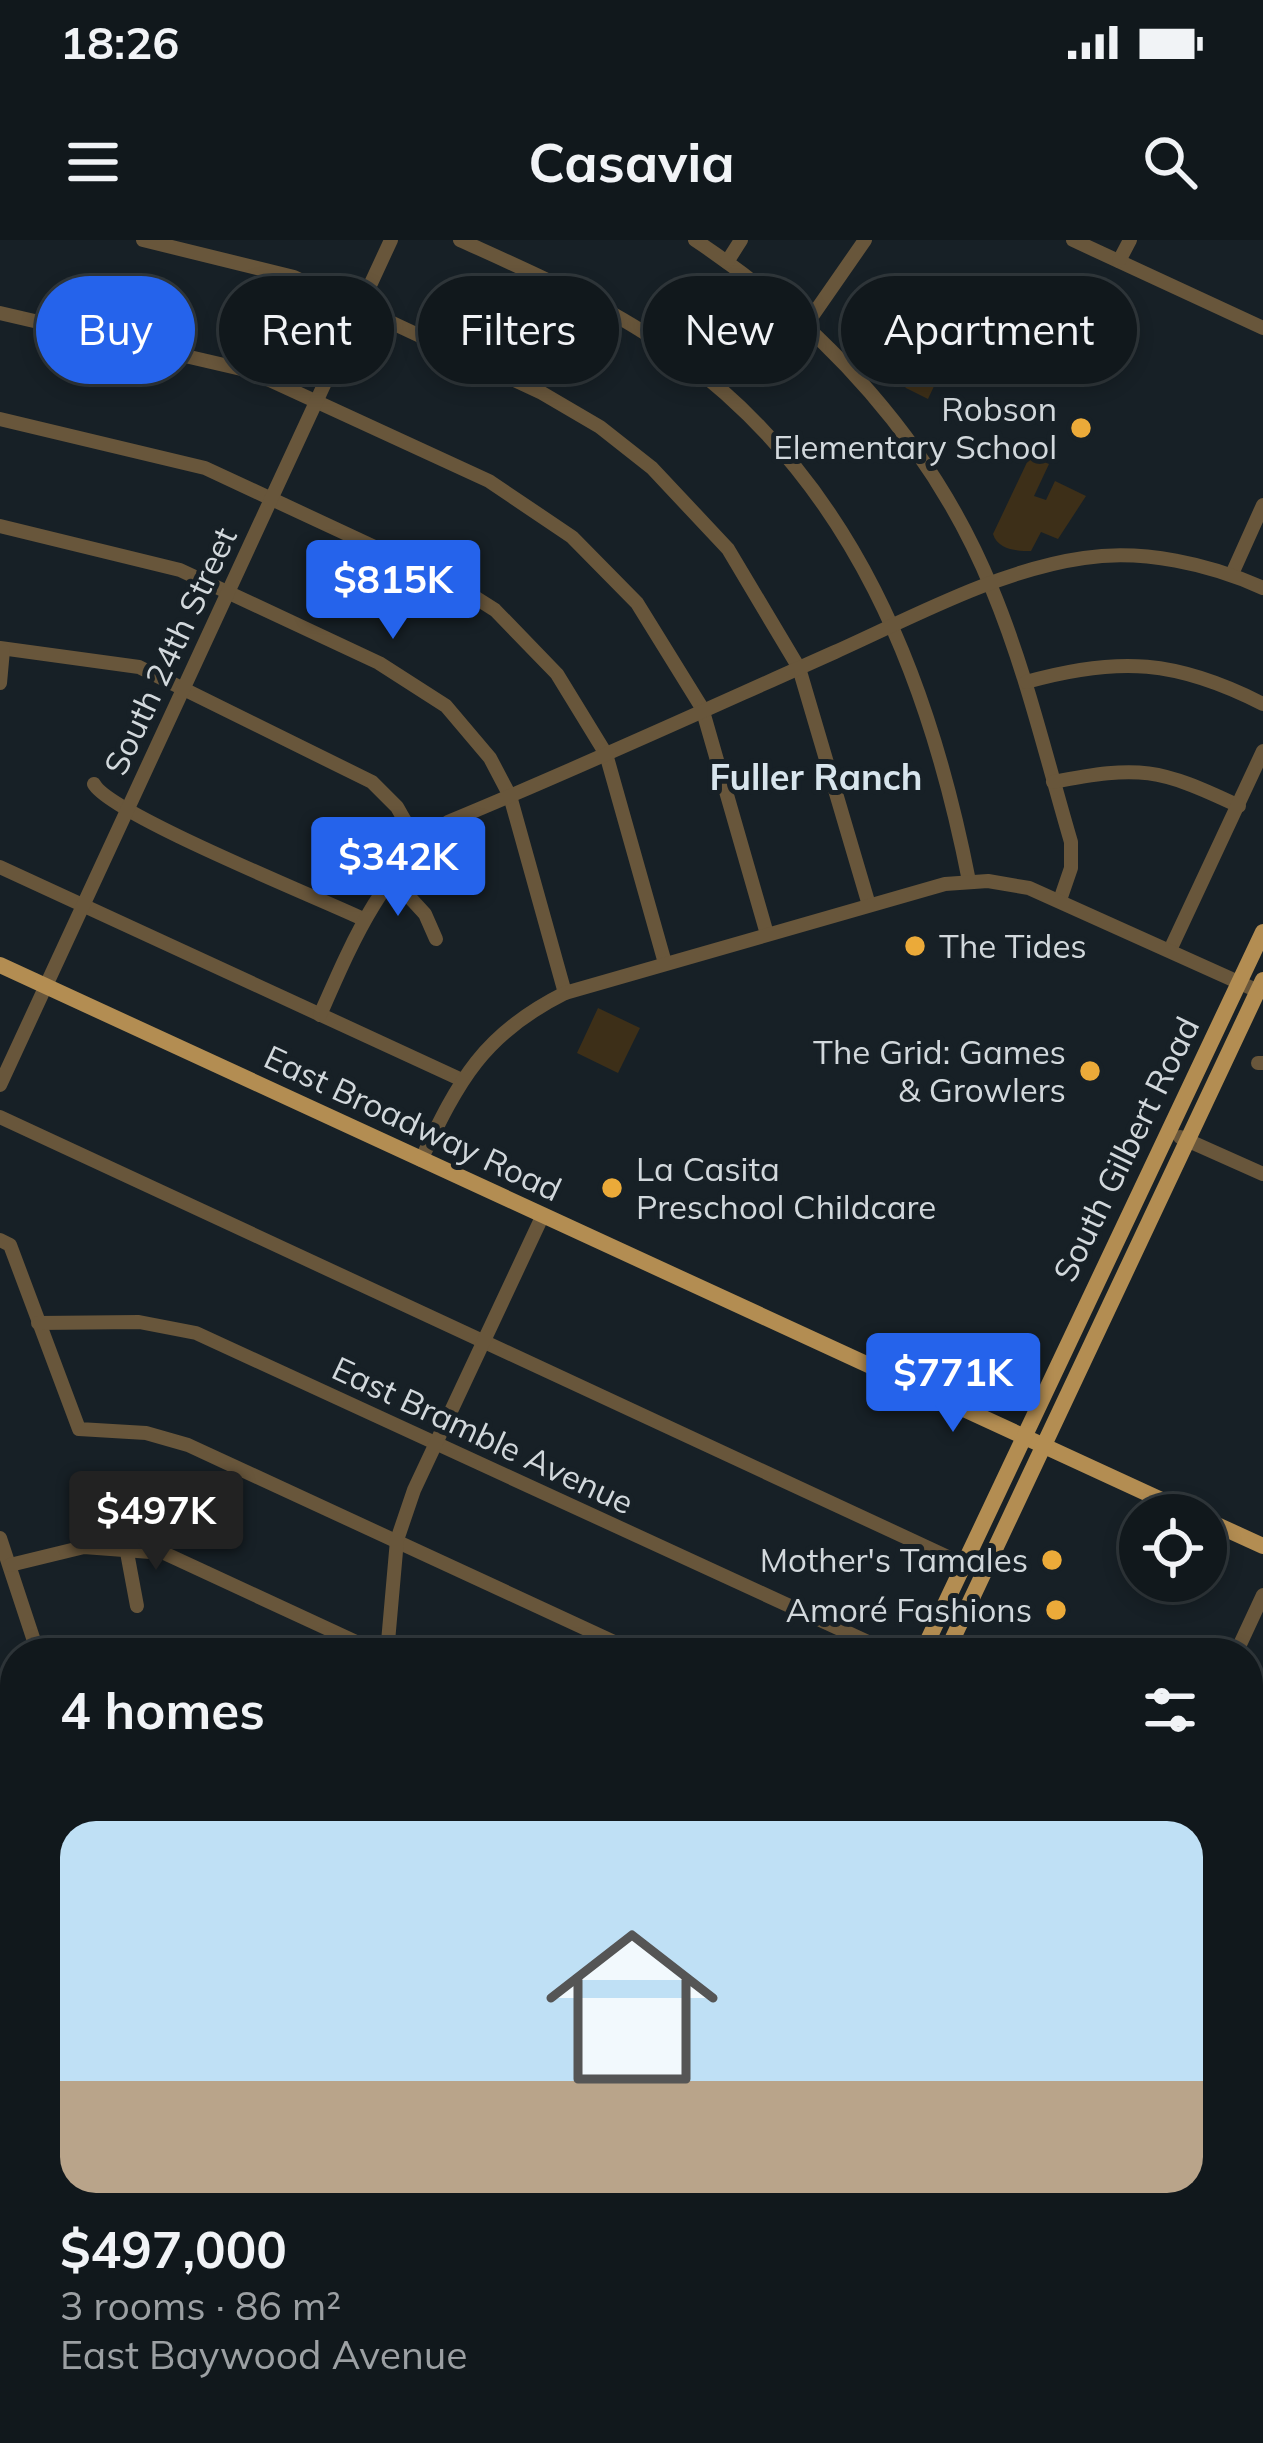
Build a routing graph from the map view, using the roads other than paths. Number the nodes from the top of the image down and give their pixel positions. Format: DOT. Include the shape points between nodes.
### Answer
graph roads {
  1 [pos="143,240"];
  2 [pos="391,240"];
  3 [pos="460,240"];
  4 [pos="694,240"];
  5 [pos="741,240"];
  6 [pos="865,240"];
  7 [pos="1073,240"];
  8 [pos="1130,240"];
  9 [pos="1119,261"];
  10 [pos="728,262"];
  11 [pos="290,276"];
  12 [pos="375,276"];
  13 [pos="745,276"];
  14 [pos="817,309"];
  15 [pos="0,313"];
  16 [pos="394,325"];
  17 [pos="1263,328"];
  18 [pos="817,335"];
  19 [pos="324,384"];
  20 [pos="316,401"];
  21 [pos="0,419"];
  22 [pos="271,497"];
  23 [pos="1263,505"];
  24 [pos="0,526"];
  25 [pos="1232,574"];
  26 [pos="991,586"];
  27 [pos="1263,588"];
  28 [pos="228,592"];
  29 [pos="895,625"];
  30 [pos="1,649"];
  31 [pos="800,668"];
  32 [pos="1026,682"];
  33 [pos="0,683"];
  34 [pos="183,685"];
  35 [pos="1263,704"];
  36 [pos="702,708"];
  37 [pos="1263,751"];
  38 [pos="606,754"];
  39 [pos="1053,782"];
  40 [pos="94,784"];
  41 [pos="510,796"];
  42 [pos="1239,806"];
  43 [pos="127,809"];
  44 [pos="418,844"];
  45 [pos="0,867"];
  46 [pos="390,876"];
  47 [pos="969,881"];
  48 [pos="1060,900"];
  49 [pos="82,905"];
  50 [pos="869,905"];
  51 [pos="363,919"];
  52 [pos="767,934"];
  53 [pos="1262,934"];
  54 [pos="436,939"];
  55 [pos="1170,950"];
  56 [pos="665,963"];
  57 [pos="0,965"];
  58 [pos="1239,982"];
  59 [pos="1261,985"];
  60 [pos="46,986"];
  61 [pos="565,993"];
  62 [pos="320,1015"];
  63 [pos="462,1081"];
  64 [pos="0,1085"];
  65 [pos="0,1118"];
  66 [pos="1168,1132"];
  67 [pos="1187,1140"];
  68 [pos="421,1160"];
  69 [pos="1152,1165"];
  70 [pos="1263,1174"];
  71 [pos="1152,1214"];
  72 [pos="542,1217"];
  73 [pos="1121,1229"];
  74 [pos="0,1240"];
  75 [pos="1111,1304"];
  76 [pos="38,1323"];
  77 [pos="482,1342"];
  78 [pos="1022,1438"];
  79 [pos="434,1441"];
  80 [pos="1044,1448"];
  81 [pos="1147,1494"];
  82 [pos="1227,1530"];
  83 [pos="0,1538"];
  84 [pos="397,1540"];
  85 [pos="1263,1546"];
  86 [pos="127,1547"];
  87 [pos="963,1564"];
  88 [pos="10,1565"];
  89 [pos="1263,1595"];
  90 [pos="136,1606"];
  91 [pos="33,1638"];
  92 [pos="351,1638"];
  93 [pos="386,1638"];
  94 [pos="606,1638"];
  95 [pos="860,1638"];
  96 [pos="929,1638"];
  97 [pos="953,1638"];
  98 [pos="1243,1638"];
  1 -- 11 [label="street"];
  2 -- 12 [label="street, South 24th Street"];
  3 -- 29 [label="street" via="630,324 722,391 824,502"];
  4 -- 10 [label="street"];
  5 -- 10 [label="street"];
  6 -- 14 [label="street"];
  7 -- 9 [label="street"];
  8 -- 9 [label="street"];
  9 -- 17 [label="street"];
  10 -- 13 [label="street"];
  15 -- 20 [label="street" via="250,371"];
  16 -- 31 [label="street" via="542,393 652,468 728,549"];
  18 -- 26 [label="street" via="950,501"];
  19 -- 20 [label="street, South 24th Street"];
  20 -- 22 [label="street, South 24th Street"];
  20 -- 36 [label="street" via="489,481 572,537 637,603"];
  21 -- 22 [label="street" via="205,468"];
  22 -- 28 [label="street, South 24th Street"];
  22 -- 38 [label="street" via="495,610 557,674"];
  23 -- 25 [label="street"];
  24 -- 28 [label="street" via="149,561"];
  25 -- 26 [label="street" via="1086,557"];
  25 -- 27 [label="street"];
  26 -- 29 [label="street"];
  26 -- 32 [label="street"];
  28 -- 34 [label="street, South 24th Street"];
  28 -- 41 [label="street" via="415,683 470,734"];
  29 -- 31 [label="street"];
  29 -- 47 [label="street"];
  30 -- 33 [label="street"];
  30 -- 34 [label="street" via="139,667"];
  31 -- 36 [label="street"];
  31 -- 50 [label="street"];
  32 -- 35 [label="street" via="1146,664 1190,671"];
  32 -- 39 [label="street"];
  34 -- 43 [label="street, South 24th Street"];
  34 -- 44 [label="street" via="372,782"];
  36 -- 38 [label="street"];
  36 -- 52 [label="street"];
  37 -- 42 [label="street"];
  38 -- 41 [label="street"];
  38 -- 56 [label="street"];
  39 -- 42 [label="street" via="1151,770"];
  39 -- 48 [label="street" via="1071,842"];
  40 -- 43 [label="street"];
  41 -- 44 [label="street"];
  41 -- 61 [label="street"];
  42 -- 55 [label="street"];
  43 -- 49 [label="street, South 24th Street"];
  43 -- 51 [label="street"];
  44 -- 46 [label="street"];
  45 -- 49 [label="street"];
  46 -- 51 [label="street"];
  46 -- 54 [label="street"];
  47 -- 48 [label="street"];
  47 -- 50 [label="street"];
  48 -- 55 [label="street"];
  49 -- 60 [label="street, South 24th Street"];
  49 -- 62 [label="street"];
  50 -- 52 [label="street"];
  51 -- 62 [label="street"];
  52 -- 56 [label="street"];
  53 -- 58 [label="main road, South Gilbert Road"];
  55 -- 58 [label="street"];
  56 -- 61 [label="street"];
  57 -- 60 [label="main road, East Broadway Road"];
  58 -- 59 [label="street"];
  58 -- 66 [label="main road, South Gilbert Road"];
  59 -- 67 [label="main road, South Gilbert Road"];
  60 -- 64 [label="street, South 24th Street"];
  60 -- 68 [label="main road, East Broadway Road"];
  61 -- 63 [label="street" via="497,1034"];
  62 -- 63 [label="street"];
  63 -- 68 [label="street"];
  65 -- 77 [label="street" via="131,1188"];
  66 -- 67 [label="street"];
  66 -- 69 [label="main road, South Gilbert Road"];
  67 -- 70 [label="street"];
  67 -- 71 [label="main road, South Gilbert Road"];
  68 -- 72 [label="main road, East Broadway Road"];
  69 -- 71 [label="main road" via="1145,1204"];
  69 -- 73 [label="main road, South Gilbert Road"];
  71 -- 75 [label="main road, South Gilbert Road"];
  72 -- 77 [label="street"];
  72 -- 78 [label="main road, East Broadway Road"];
  73 -- 75 [label="main road" via="1128,1240"];
  73 -- 78 [label="main road, South Gilbert Road"];
  74 -- 76 [label="street" via="10,1245"];
  75 -- 80 [label="main road, South Gilbert Road"];
  76 -- 79 [label="street, East Bramble Avenue" via="139,1322 196,1333"];
  76 -- 84 [label="street" via="79,1430 146,1433 188,1445"];
  77 -- 79 [label="street"];
  77 -- 87 [label="street"];
  78 -- 80 [label="main road, East Broadway Road"];
  78 -- 87 [label="main road, South Gilbert Road"];
  79 -- 84 [label="street"];
  79 -- 95 [label="street, East Bramble Avenue"];
  80 -- 81 [label="main road, East Broadway Road"];
  80 -- 97 [label="main road, South Gilbert Road"];
  82 -- 85 [label="main road"];
  83 -- 88 [label="street"];
  84 -- 93 [label="street"];
  84 -- 94 [label="street"];
  86 -- 88 [label="street" via="84,1547"];
  86 -- 90 [label="street"];
  86 -- 92 [label="street" via="164,1553"];
  87 -- 96 [label="main road, South Gilbert Road"];
  88 -- 91 [label="street"];
  89 -- 98 [label="street"];
}
